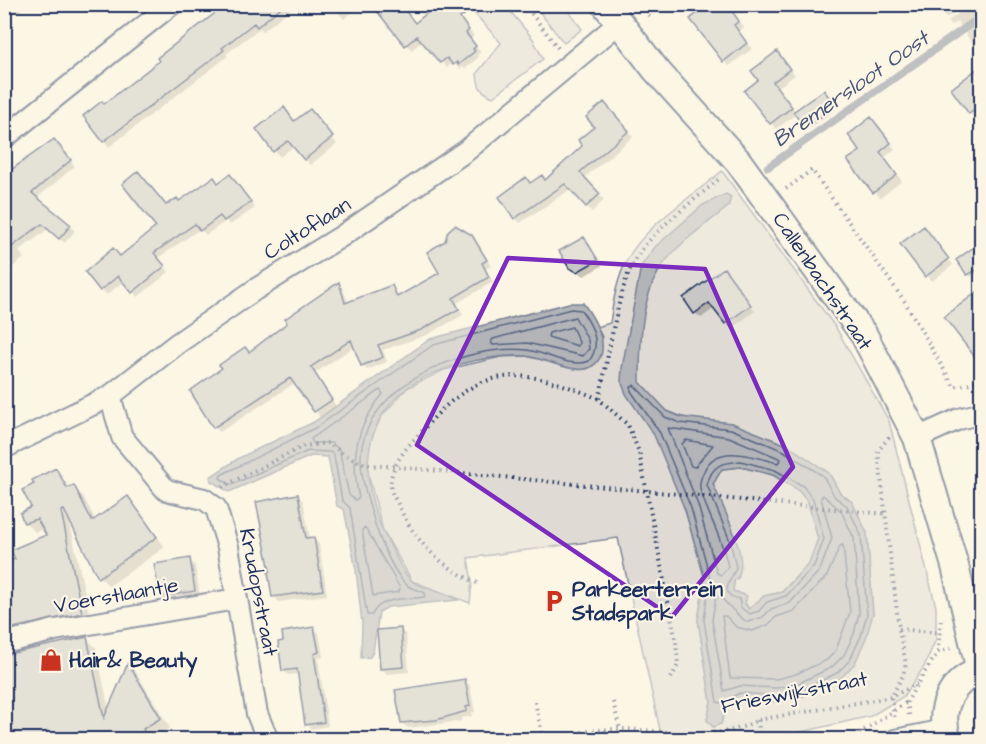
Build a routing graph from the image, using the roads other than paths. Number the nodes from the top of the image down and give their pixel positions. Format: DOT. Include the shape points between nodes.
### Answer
graph roads {
  1 [pos="172,4"];
  2 [pos="612,14"];
  3 [pos="4,138"];
  4 [pos="110,396"];
  5 [pos="981,413"];
  6 [pos="910,428"];
  7 [pos="4,448"];
  8 [pos="236,599"];
  9 [pos="4,643"];
  10 [pos="981,670"];
  11 [pos="946,735"];
  12 [pos="897,739"];
  13 [pos="268,740"];
  1 -- 3 [label="street"];
  2 -- 4 [label="street, Coltoflaan" via="570,63 466,152 342,237 256,289"];
  2 -- 6 [label="street, Callenbachstraat" via="656,70 738,161 864,335"];
  4 -- 7 [label="street, Coltoflaan"];
  4 -- 8 [label="street, Krudopstraat" via="122,437 166,490 204,499 216,508 224,529"];
  5 -- 6 [label="street"];
  6 -- 10 [label="street, Callenbachstraat" via="955,566"];
  8 -- 9 [label="street, Voerstlaantje" via="55,630"];
  8 -- 13 [label="street, Krudopstraat" via="257,714"];
  10 -- 11 [label="street" via="961,681 948,698 944,708"];
  11 -- 12 [label="street"];
}
